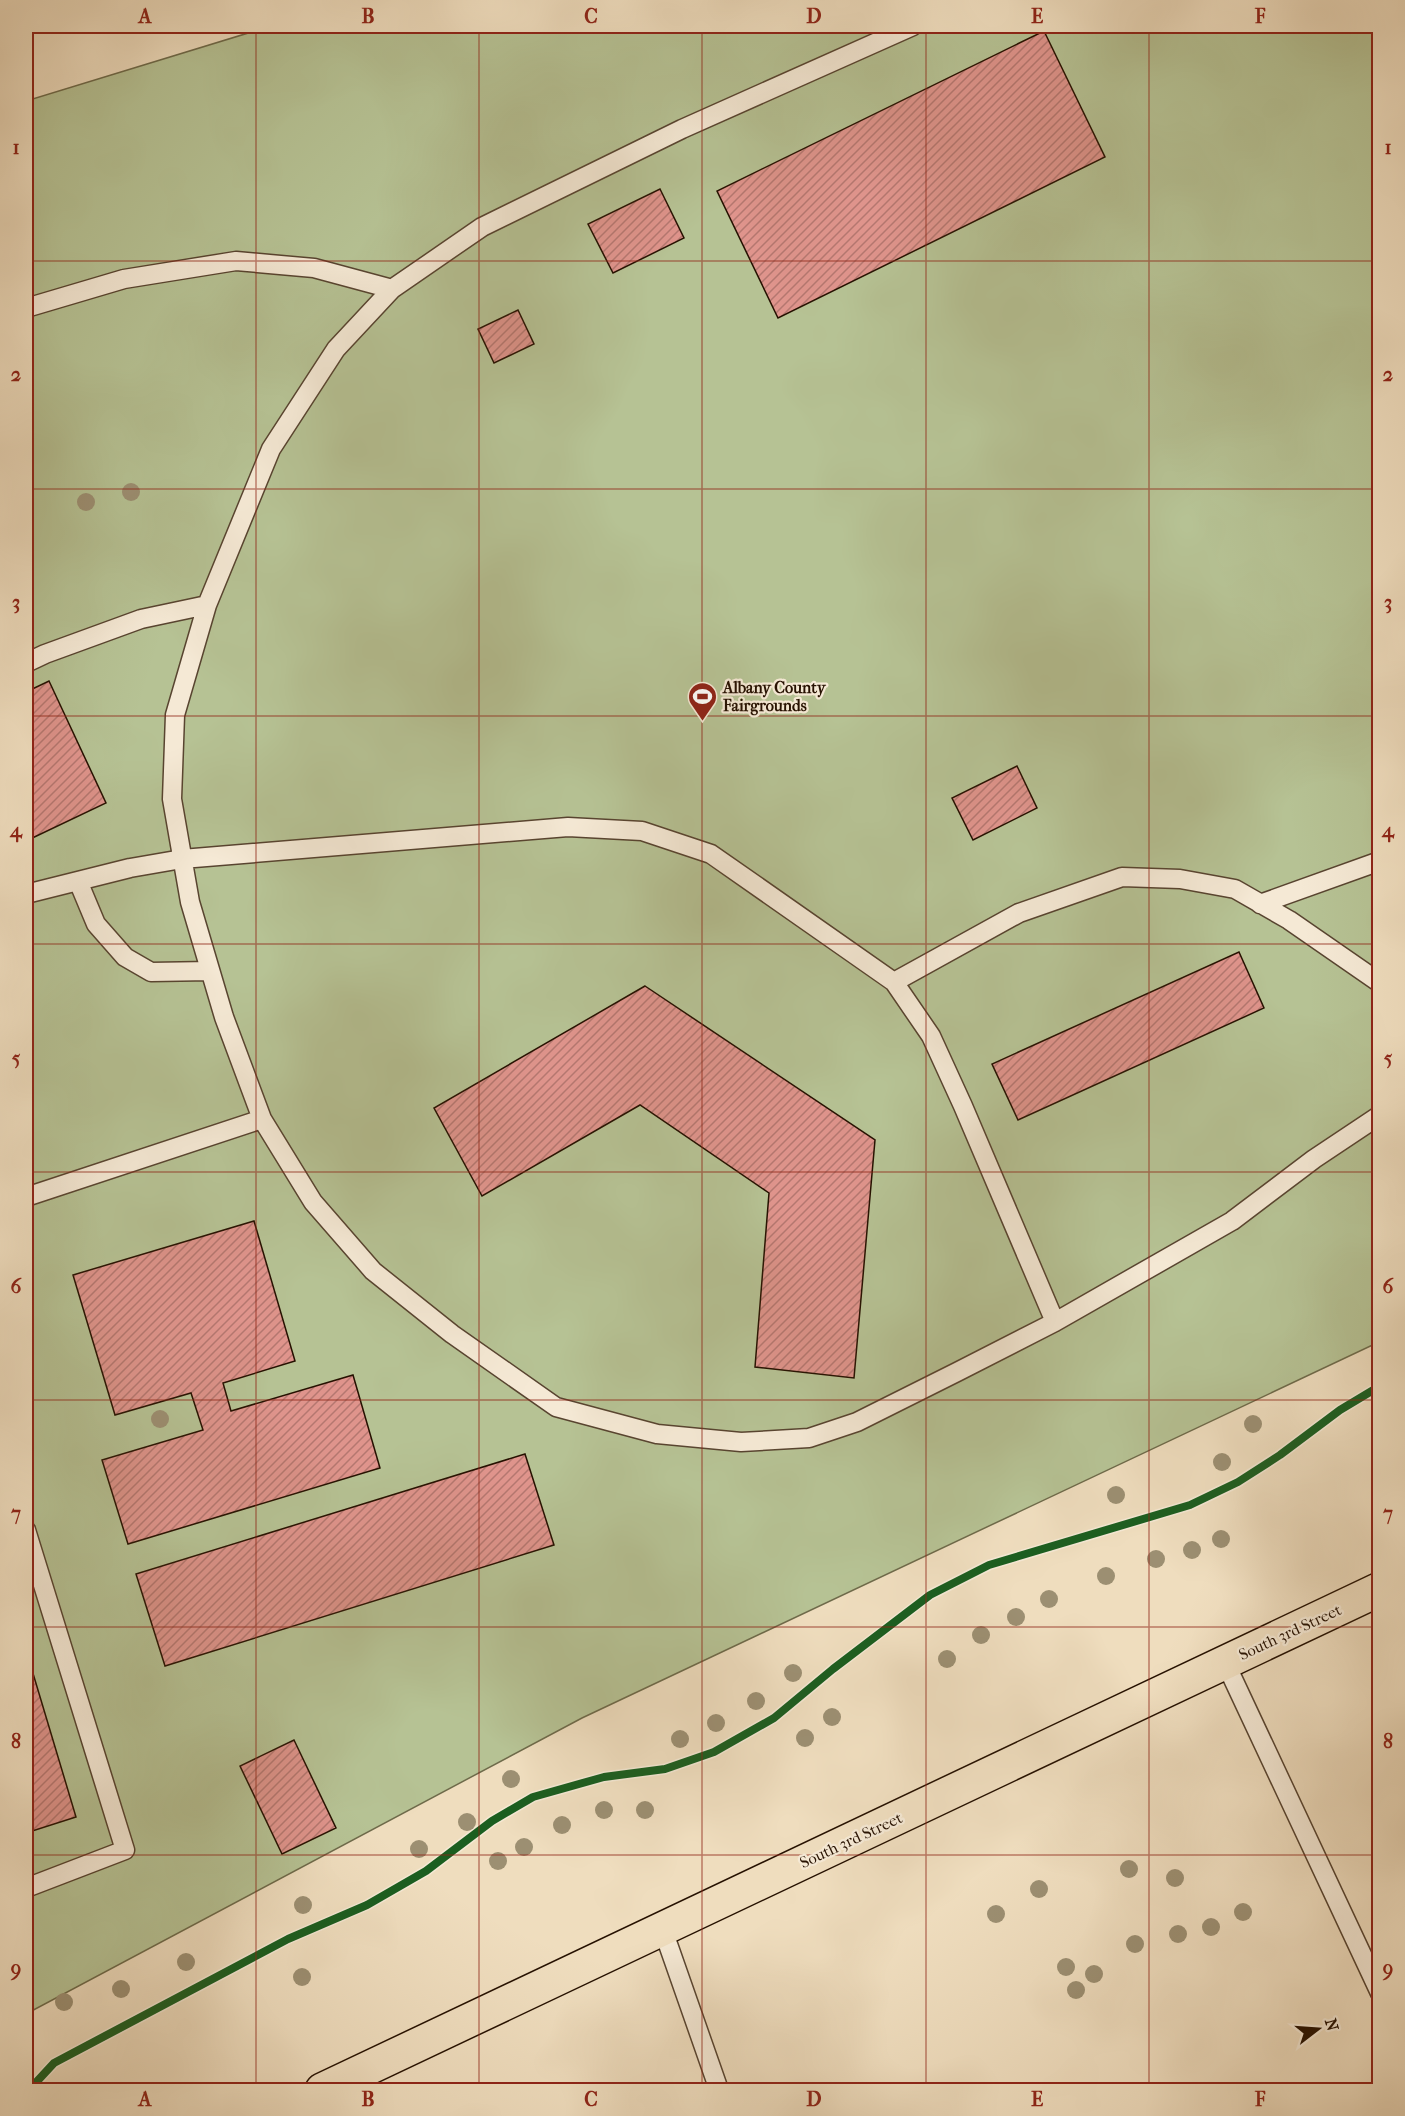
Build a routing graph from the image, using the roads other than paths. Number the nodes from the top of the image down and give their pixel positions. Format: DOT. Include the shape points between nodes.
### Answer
graph roads {
  1 [pos="913,26"];
  2 [pos="392,289"];
  3 [pos="26,308"];
  4 [pos="207,605"];
  5 [pos="26,663"];
  6 [pos="182,859"];
  7 [pos="1380,861"];
  8 [pos="78,881"];
  9 [pos="26,894"];
  10 [pos="1260,904"];
  11 [pos="210,971"];
  12 [pos="894,982"];
  13 [pos="1380,983"];
  14 [pos="1380,1115"];
  15 [pos="262,1119"];
  16 [pos="26,1197"];
  17 [pos="1055,1322"];
  18 [pos="26,1530"];
  19 [pos="1380,1589"];
  20 [pos="1225,1662"];
  21 [pos="26,1888"];
  22 [pos="663,1930"];
  23 [pos="1380,1993"];
  24 [pos="322,2091"];
  25 [pos="719,2091"];
  1 -- 2 [label="lane" via="682,129 482,227"];
  2 -- 3 [label="lane" via="314,268 236,261 124,279"];
  2 -- 4 [label="lane" via="336,349 271,449"];
  4 -- 5 [label="lane" via="141,619"];
  4 -- 6 [label="lane" via="175,715 172,799"];
  6 -- 8 [label="lane"];
  6 -- 11 [label="lane"];
  6 -- 12 [label="lane" via="568,827 642,831 711,854"];
  7 -- 10 [label="lane"];
  8 -- 9 [label="lane"];
  8 -- 11 [label="lane" via="96,924 125,957 152,972"];
  10 -- 12 [label="lane" via="1235,889 1179,879 1122,877 1019,913"];
  10 -- 13 [label="lane"];
  11 -- 15 [label="lane"];
  12 -- 17 [label="lane" via="931,1036"];
  14 -- 17 [label="lane" via="1232,1221"];
  15 -- 16 [label="lane"];
  15 -- 17 [label="lane" via="314,1202 373,1271 452,1334 556,1407 657,1434 741,1442 809,1438 857,1422"];
  18 -- 21 [label="lane" via="125,1850"];
  19 -- 20 [label="highway, South 3rd Street"];
  20 -- 22 [label="highway, South 3rd Street"];
  20 -- 23 [label="lane"];
  22 -- 24 [label="highway, South 3rd Street"];
  22 -- 25 [label="lane"];
}
